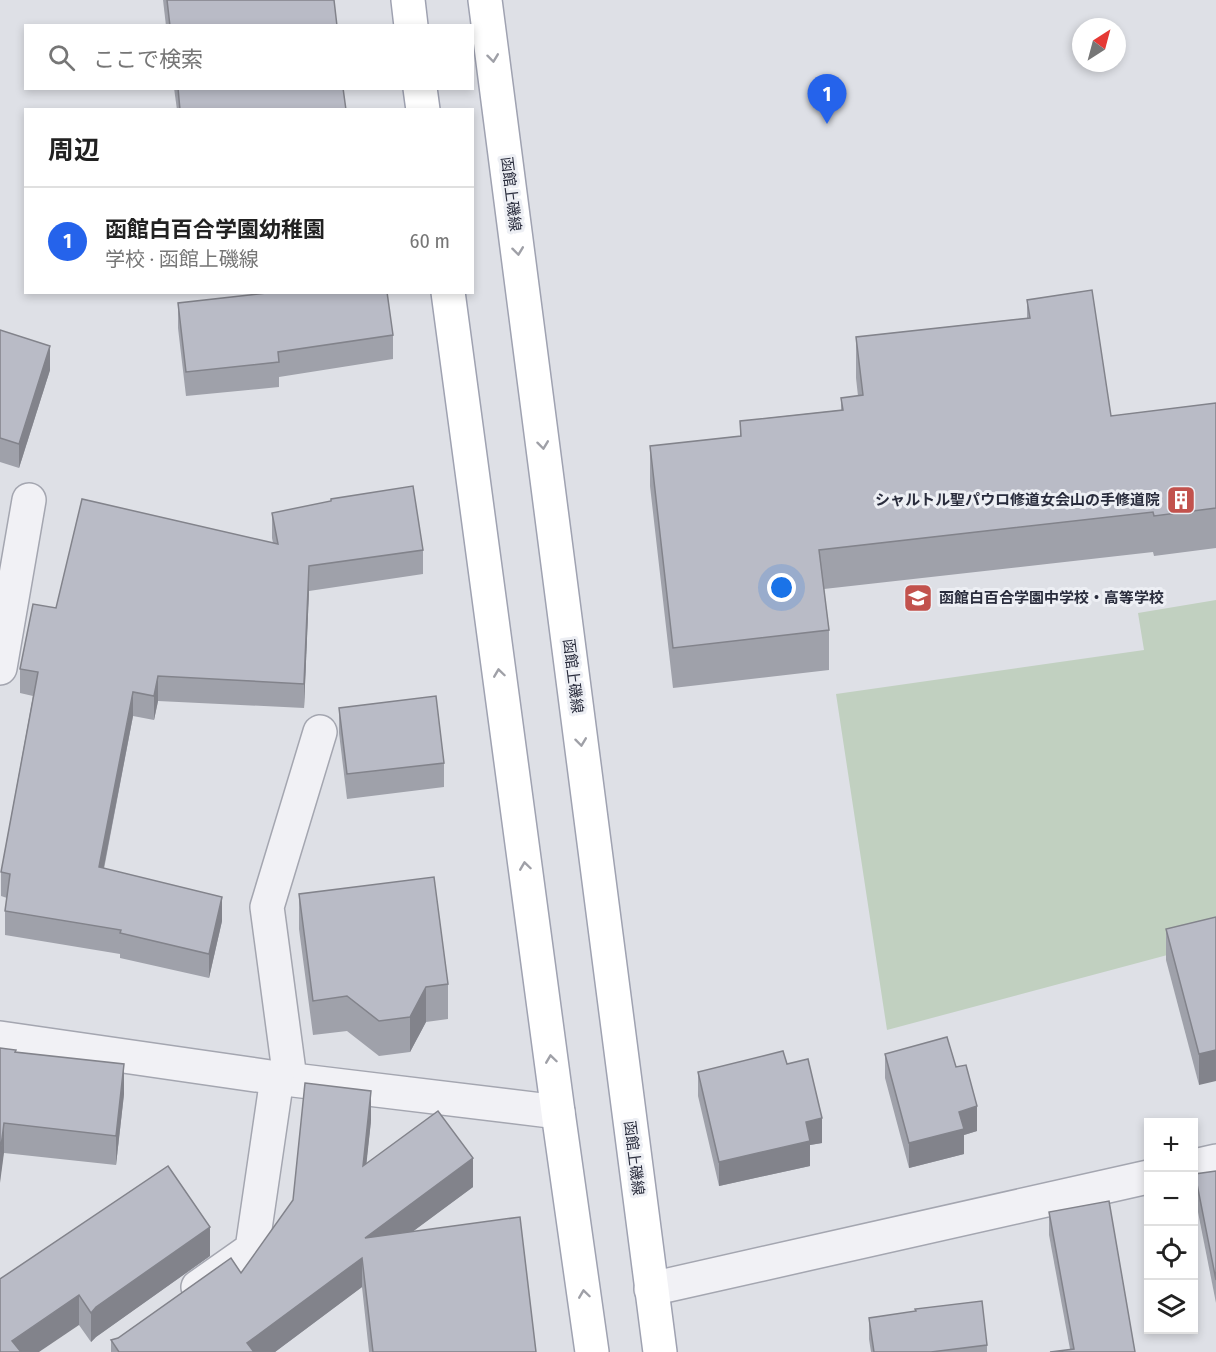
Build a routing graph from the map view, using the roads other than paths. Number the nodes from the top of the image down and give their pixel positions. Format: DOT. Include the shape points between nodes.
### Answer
graph roads {
  1 [pos="408,0"];
  2 [pos="485,0"];
  3 [pos="411,24"];
  4 [pos="420,90"];
  5 [pos="423,108"];
  6 [pos="448,294"];
  7 [pos="29,500"];
  8 [pos="6,594"];
  9 [pos="0,668"];
  10 [pos="320,732"];
  11 [pos="0,1038"];
  12 [pos="284,1078"];
  13 [pos="558,1112"];
  14 [pos="1216,1161"];
  15 [pos="1198,1165"];
  16 [pos="1144,1178"];
  17 [pos="651,1289"];
  18 [pos="175,1304"];
  19 [pos="592,1352"];
  20 [pos="660,1352"];
  1 -- 3 [label="main road"];
  2 -- 17 [label="main road, 函館上磯線, one-way"];
  4 -- 5 [label="main road"];
  13 -- 6 [label="main road, one-way"];
  7 -- 8 [label="street"];
  8 -- 9 [label="street"];
  10 -- 12 [label="street" via="267,907"];
  11 -- 12 [label="street"];
  12 -- 13 [label="street"];
  12 -- 18 [label="street" via="252,1249"];
  19 -- 13 [label="main road, one-way"];
  14 -- 15 [label="street"];
  16 -- 17 [label="street"];
  17 -- 20 [label="main road, 函館上磯線"];
}
